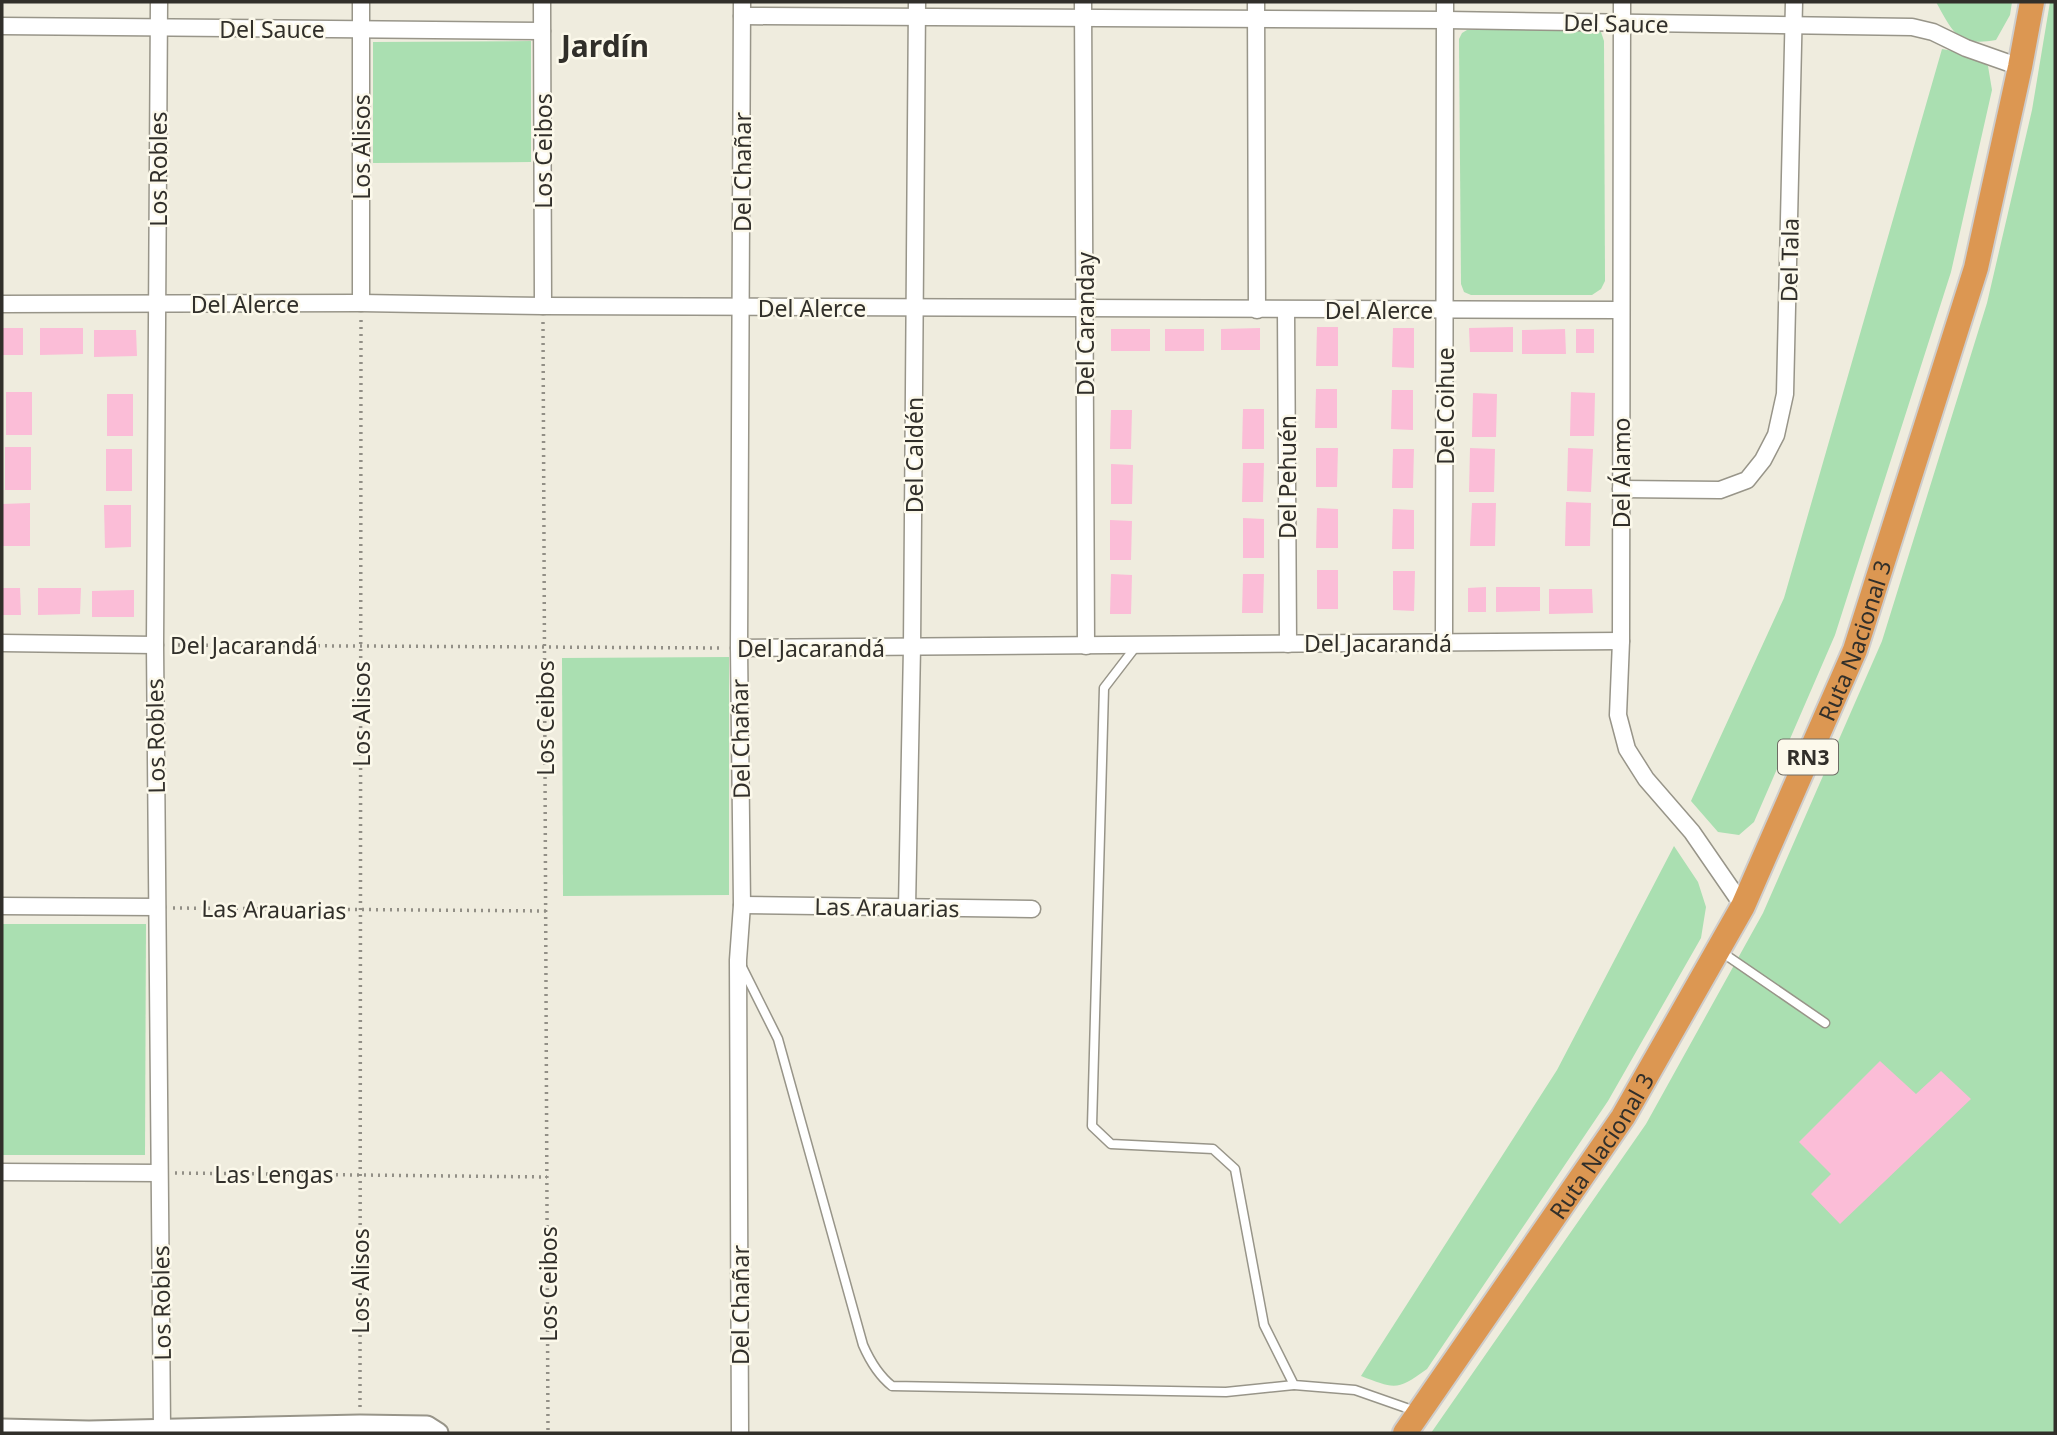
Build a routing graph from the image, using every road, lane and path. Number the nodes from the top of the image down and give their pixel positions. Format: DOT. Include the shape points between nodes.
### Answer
graph roads {
  1 [pos="159,2"];
  2 [pos="361,2"];
  3 [pos="542,2"];
  4 [pos="1256,2"];
  5 [pos="1445,2"];
  6 [pos="1622,2"];
  7 [pos="1794,2"];
  8 [pos="2032,2"];
  9 [pos="742,9"];
  10 [pos="917,10"];
  11 [pos="1083,10"];
  12 [pos="1256,19"];
  13 [pos="1446,20"];
  14 [pos="1622,23"];
  15 [pos="2,26"];
  16 [pos="1794,26"];
  17 [pos="159,28"];
  18 [pos="361,29"];
  19 [pos="542,31"];
  20 [pos="2020,67"];
  21 [pos="361,303"];
  22 [pos="2,304"];
  23 [pos="158,305"];
  24 [pos="543,306"];
  25 [pos="741,307"];
  26 [pos="915,308"];
  27 [pos="1085,309"];
  28 [pos="1257,310"];
  29 [pos="1286,310"];
  30 [pos="1445,310"];
  31 [pos="1622,310"];
  32 [pos="1621,489"];
  33 [pos="1620,641"];
  34 [pos="2,643"];
  35 [pos="1444,643"];
  36 [pos="1288,644"];
  37 [pos="155,645"];
  38 [pos="1137,645"];
  39 [pos="361,646"];
  40 [pos="1086,646"];
  41 [pos="545,647"];
  42 [pos="912,647"];
  43 [pos="739,648"];
  44 [pos="742,905"];
  45 [pos="2,906"];
  46 [pos="1742,906"];
  47 [pos="157,908"];
  48 [pos="907,908"];
  49 [pos="360,909"];
  50 [pos="1032,909"];
  51 [pos="546,911"];
  52 [pos="1718,949"];
  53 [pos="738,960"];
  54 [pos="1825,1023"];
  55 [pos="2,1172"];
  56 [pos="159,1173"];
  57 [pos="360,1175"];
  58 [pos="547,1177"];
  59 [pos="1294,1385"];
  60 [pos="1420,1413"];
  61 [pos="360,1425"];
  62 [pos="162,1428"];
  63 [pos="2,1429"];
  64 [pos="89,1432"];
  65 [pos="438,1433"];
  66 [pos="548,1433"];
  67 [pos="740,1433"];
  68 [pos="1405,1433"];
  1 -- 17 [label="street, Los Robles"];
  2 -- 18 [label="street, Los Alisos"];
  3 -- 19 [label="street, Los Ceibos"];
  4 -- 12 [label="street"];
  5 -- 13 [label="street, Del Coihue"];
  6 -- 14 [label="street, Del Álamo"];
  7 -- 16 [label="street, Del Tala"];
  8 -- 20 [label="highway, Ruta Nacional 3 / RN3"];
  9 -- 10 [label="street, Del Sauce"];
  9 -- 25 [label="street, Del Chañar"];
  10 -- 11 [label="street, Del Sauce"];
  10 -- 26 [label="street, Del Caldén"];
  11 -- 12 [label="street, Del Sauce"];
  11 -- 27 [label="street, Del Caranday"];
  12 -- 13 [label="street, Del Sauce"];
  12 -- 28 [label="street"];
  13 -- 14 [label="street, Del Sauce"];
  13 -- 30 [label="street, Del Coihue"];
  14 -- 16 [label="street, Del Sauce"];
  14 -- 31 [label="street, Del Álamo"];
  15 -- 17 [label="street, Del Sauce"];
  16 -- 20 [label="street, Del Sauce" via="1912,27"];
  16 -- 32 [label="street, Del Tala" via="1786,394 1776,435 1747,480 1720,490"];
  17 -- 18 [label="street, Del Sauce"];
  17 -- 23 [label="street, Los Robles"];
  18 -- 19 [label="street, Del Sauce"];
  18 -- 21 [label="street, Los Alisos"];
  19 -- 24 [label="street, Los Ceibos"];
  20 -- 46 [label="highway, Ruta Nacional 3 / RN3" via="1976,268 1855,650"];
  21 -- 23 [label="street, Del Alerce"];
  21 -- 24 [label="street, Del Alerce"];
  21 -- 39 [label="path, Los Alisos"];
  22 -- 23 [label="street, Del Alerce"];
  23 -- 37 [label="street, Los Robles"];
  24 -- 25 [label="street, Del Alerce"];
  24 -- 41 [label="path, Los Ceibos"];
  25 -- 26 [label="street, Del Alerce"];
  25 -- 43 [label="street, Del Chañar"];
  26 -- 27 [label="street, Del Alerce"];
  26 -- 42 [label="street, Del Caldén"];
  27 -- 28 [label="street, Del Alerce"];
  27 -- 40 [label="street, Del Caranday"];
  28 -- 29 [label="street, Del Alerce"];
  29 -- 30 [label="street, Del Alerce"];
  29 -- 36 [label="street, Del Pehuén"];
  30 -- 31 [label="street, Del Alerce"];
  30 -- 35 [label="street, Del Coihue"];
  31 -- 32 [label="street, Del Álamo"];
  32 -- 33 [label="street, Del Álamo"];
  33 -- 35 [label="street, Del Jacarandá"];
  33 -- 46 [label="street, Del Álamo" via="1618,715 1628,749"];
  34 -- 37 [label="street, Del Jacarandá"];
  35 -- 36 [label="street, Del Jacarandá"];
  36 -- 38 [label="street, Del Jacarandá"];
  37 -- 39 [label="path, Del Jacarandá"];
  37 -- 47 [label="street, Los Robles"];
  38 -- 40 [label="street, Del Jacarandá"];
  38 -- 59 [label="lane" via="1104,688 1093,1126 1111,1144 1213,1149 1236,1169 1265,1325"];
  39 -- 41 [label="path, Del Jacarandá"];
  39 -- 49 [label="path, Los Alisos"];
  40 -- 42 [label="street, Del Jacarandá"];
  41 -- 43 [label="path, Del Jacarandá"];
  41 -- 51 [label="path, Los Ceibos"];
  42 -- 43 [label="street, Del Jacarandá"];
  42 -- 48 [label="street, Del Caldén"];
  43 -- 44 [label="street, Del Chañar"];
  44 -- 48 [label="street, Las Arauarias"];
  44 -- 53 [label="street, Del Chañar"];
  45 -- 47 [label="street"];
  46 -- 52 [label="highway, Ruta Nacional 3 / RN3"];
  47 -- 49 [label="path, Las Arauarias"];
  47 -- 56 [label="street, Los Robles"];
  48 -- 50 [label="street, Las Arauarias"];
  49 -- 51 [label="path, Las Arauarias"];
  49 -- 57 [label="path, Los Alisos"];
  51 -- 58 [label="path, Los Ceibos"];
  52 -- 54 [label="lane"];
  52 -- 60 [label="highway, Ruta Nacional 3 / RN3" via="1623,1117"];
  53 -- 59 [label="lane" via="778,1039 863,1345 884,1380 892,1386 1226,1392"];
  53 -- 67 [label="street, Del Chañar"];
  55 -- 56 [label="street"];
  56 -- 57 [label="path, Las Lengas"];
  56 -- 62 [label="street, Los Robles"];
  57 -- 58 [label="path, Las Lengas"];
  57 -- 61 [label="path, Los Alisos"];
  58 -- 66 [label="path, Los Ceibos"];
  59 -- 60 [label="lane" via="1355,1390"];
  60 -- 68 [label="highway, Ruta Nacional 3 / RN3"];
  61 -- 62 [label="street"];
  61 -- 65 [label="street" via="427,1426"];
  62 -- 64 [label="street"];
  63 -- 64 [label="street"];
}
